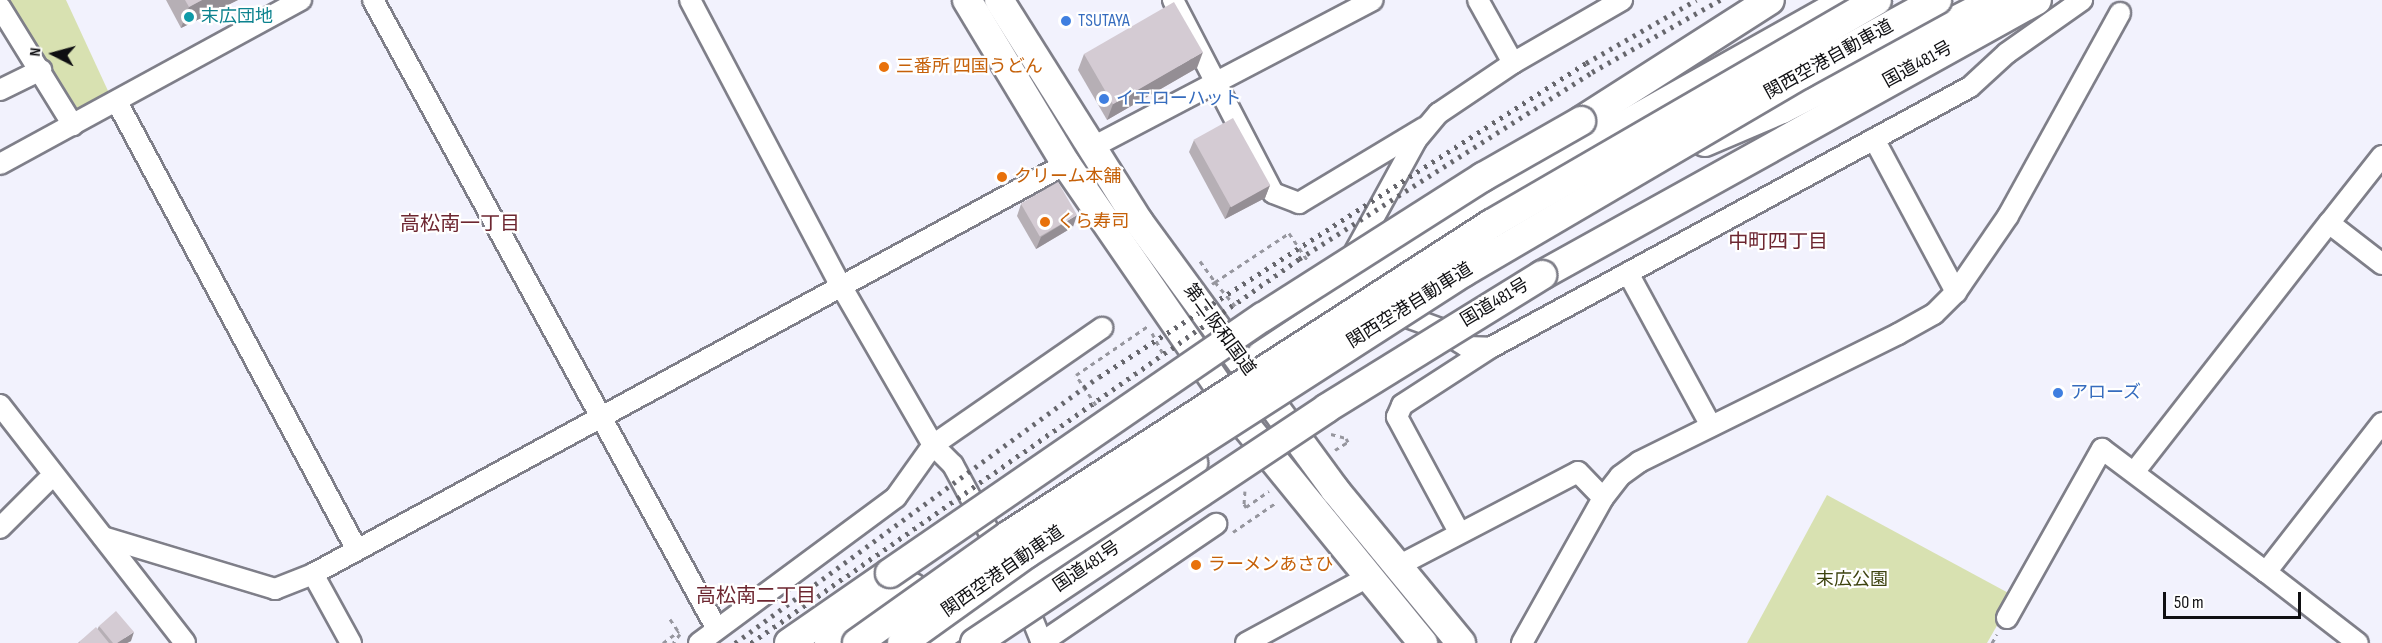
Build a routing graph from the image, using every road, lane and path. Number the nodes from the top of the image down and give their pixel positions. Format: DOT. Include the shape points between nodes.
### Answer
graph roads {
  1 [pos="301,0"];
  2 [pos="373,0"];
  3 [pos="690,0"];
  4 [pos="967,0"];
  5 [pos="999,0"];
  6 [pos="1173,0"];
  7 [pos="1373,0"];
  8 [pos="1478,0"];
  9 [pos="1622,0"];
  10 [pos="1847,0"];
  11 [pos="1877,0"];
  12 [pos="1937,0"];
  13 [pos="1954,0"];
  14 [pos="1996,0"];
  15 [pos="2037,0"];
  16 [pos="2082,0"];
  17 [pos="1790,4"];
  18 [pos="0,8"];
  19 [pos="2120,13"];
  20 [pos="1513,63"];
  21 [pos="1869,66"];
  22 [pos="41,70"];
  23 [pos="1218,82"];
  24 [pos="0,90"];
  25 [pos="117,102"];
  26 [pos="1619,112"];
  27 [pos="1431,123"];
  28 [pos="73,125"];
  29 [pos="1874,139"];
  30 [pos="1091,148"];
  31 [pos="2382,156"];
  32 [pos="1670,157"];
  33 [pos="0,164"];
  34 [pos="1066,164"];
  35 [pos="2329,223"];
  36 [pos="1612,232"];
  37 [pos="1200,261"];
  38 [pos="2382,264"];
  39 [pos="1311,266"];
  40 [pos="1628,273"];
  41 [pos="1215,282"];
  42 [pos="840,284"];
  43 [pos="1208,286"];
  44 [pos="1956,292"];
  45 [pos="1241,312"];
  46 [pos="1319,317"];
  47 [pos="1410,318"];
  48 [pos="1144,321"];
  49 [pos="1102,328"];
  50 [pos="1490,348"];
  51 [pos="1246,366"];
  52 [pos="1218,384"];
  53 [pos="1107,400"];
  54 [pos="0,405"];
  55 [pos="1275,407"];
  56 [pos="601,414"];
  57 [pos="2382,423"];
  58 [pos="1246,426"];
  59 [pos="1711,426"];
  60 [pos="1346,438"];
  61 [pos="933,445"];
  62 [pos="1328,454"];
  63 [pos="2135,471"];
  64 [pos="47,481"];
  65 [pos="1272,488"];
  66 [pos="1603,498"];
  67 [pos="1244,504"];
  68 [pos="1216,524"];
  69 [pos="0,528"];
  70 [pos="1459,532"];
  71 [pos="991,536"];
  72 [pos="103,537"];
  73 [pos="357,550"];
  74 [pos="1396,567"];
  75 [pos="2266,572"];
  76 [pos="313,574"];
  77 [pos="1366,578"];
  78 [pos="1016,582"];
  79 [pos="2007,618"];
  80 [pos="670,619"];
  81 [pos="717,630"];
  82 [pos="679,631"];
  83 [pos="176,640"];
  84 [pos="351,643"];
  85 [pos="663,643"];
  86 [pos="673,643"];
  87 [pos="699,643"];
  88 [pos="789,643"];
  89 [pos="829,643"];
  90 [pos="857,643"];
  91 [pos="902,643"];
  92 [pos="930,643"];
  93 [pos="975,643"];
  94 [pos="1042,643"];
  95 [pos="1246,643"];
  96 [pos="1423,643"];
  97 [pos="1461,643"];
  98 [pos="1522,643"];
  99 [pos="2358,643"];
  1 -- 25 [label="street"];
  2 -- 56 [label="street"];
  3 -- 42 [label="street"];
  4 -- 34 [label="highway, 第二阪和国道"];
  5 -- 30 [label="highway, 第二阪和国道"];
  6 -- 23 [label="street"];
  7 -- 23 [label="street"];
  8 -- 20 [label="street"];
  9 -- 20 [label="street"];
  10 -- 26 [label="highway"];
  11 -- 90 [label="highway, 関西空港自動車道, bridge" via="1491,224 1009,535"];
  12 -- 91 [label="highway, 関西空港自動車道, bridge" via="1802,74 1464,272 1026,554"];
  13 -- 32 [label="highway"];
  14 -- 21 [label="highway"];
  15 -- 36 [label="highway, 国道481号"];
  16 -- 29 [label="street" via="2007,53 1970,87"];
  17 -- 26 [label="highway"];
  18 -- 22 [label="street"];
  19 -- 44 [label="street" via="2008,216"];
  20 -- 27 [label="street" via="1439,113"];
  21 -- 32 [label="highway"];
  21 -- 36 [label="highway"];
  22 -- 24 [label="street"];
  22 -- 28 [label="street"];
  23 -- 27 [label="street" via="1273,193 1299,203"];
  23 -- 30 [label="street"];
  25 -- 28 [label="street"];
  25 -- 73 [label="street"];
  26 -- 46 [label="highway"];
  26 -- 88 [label="highway, bridge" via="1581,121 1483,177 1263,317"];
  27 -- 46 [label="street" via="1416,140"];
  28 -- 33 [label="street"];
  29 -- 40 [label="street"];
  29 -- 44 [label="street"];
  30 -- 51 [label="highway, 第二阪和国道" via="1138,222"];
  31 -- 35 [label="street"];
  32 -- 47 [label="highway" via="1497,258"];
  34 -- 42 [label="street"];
  34 -- 52 [label="highway, 第二阪和国道"];
  35 -- 38 [label="street"];
  35 -- 63 [label="street"];
  36 -- 93 [label="highway, 国道481号, bridge" via="1327,408"];
  37 -- 41 [label="path"];
  39 -- 41 [label="path" via="1289,233"];
  40 -- 50 [label="street"];
  40 -- 59 [label="street"];
  41 -- 43 [label="path"];
  41 -- 45 [label="path"];
  42 -- 56 [label="street"];
  42 -- 61 [label="street"];
  44 -- 59 [label="street" via="1934,314 1898,334"];
  46 -- 51 [label="highway"];
  47 -- 50 [label="street" via="1437,328 1467,347"];
  47 -- 55 [label="highway"];
  48 -- 53 [label="path" via="1149,328 1076,375 1097,407"];
  49 -- 61 [label="street"];
  50 -- 70 [label="street" via="1402,405 1397,417"];
  51 -- 52 [label="highway"];
  51 -- 55 [label="highway, 第二阪和国道"];
  52 -- 58 [label="highway, 第二阪和国道"];
  52 -- 71 [label="highway"];
  54 -- 72 [label="street"];
  55 -- 58 [label="highway"];
  55 -- 74 [label="highway, 第二阪和国道"];
  56 -- 73 [label="street"];
  56 -- 81 [label="street"];
  57 -- 75 [label="street"];
  58 -- 77 [label="highway, 第二阪和国道"];
  58 -- 78 [label="highway"];
  59 -- 66 [label="street" via="1639,462 1620,476"];
  60 -- 62 [label="path" via="1348,442"];
  61 -- 71 [label="street" via="953,465"];
  61 -- 81 [label="street" via="896,498"];
  63 -- 75 [label="street"];
  63 -- 79 [label="street" via="2102,449"];
  64 -- 69 [label="street"];
  65 -- 67 [label="path" via="1246,507"];
  66 -- 70 [label="street" via="1578,472"];
  66 -- 98 [label="street"];
  68 -- 94 [label="street"];
  70 -- 74 [label="street"];
  71 -- 78 [label="street"];
  71 -- 89 [label="highway"];
  72 -- 76 [label="street" via="275,589"];
  72 -- 83 [label="street"];
  73 -- 76 [label="street"];
  74 -- 97 [label="highway, 第二阪和国道"];
  75 -- 99 [label="street"];
  76 -- 84 [label="street"];
  77 -- 95 [label="street"];
  77 -- 96 [label="highway, 第二阪和国道"];
  78 -- 92 [label="highway"];
  78 -- 94 [label="street" via="1035,617"];
  80 -- 82 [label="path"];
  81 -- 87 [label="street"];
  82 -- 85 [label="path"];
  82 -- 86 [label="path"];
}
